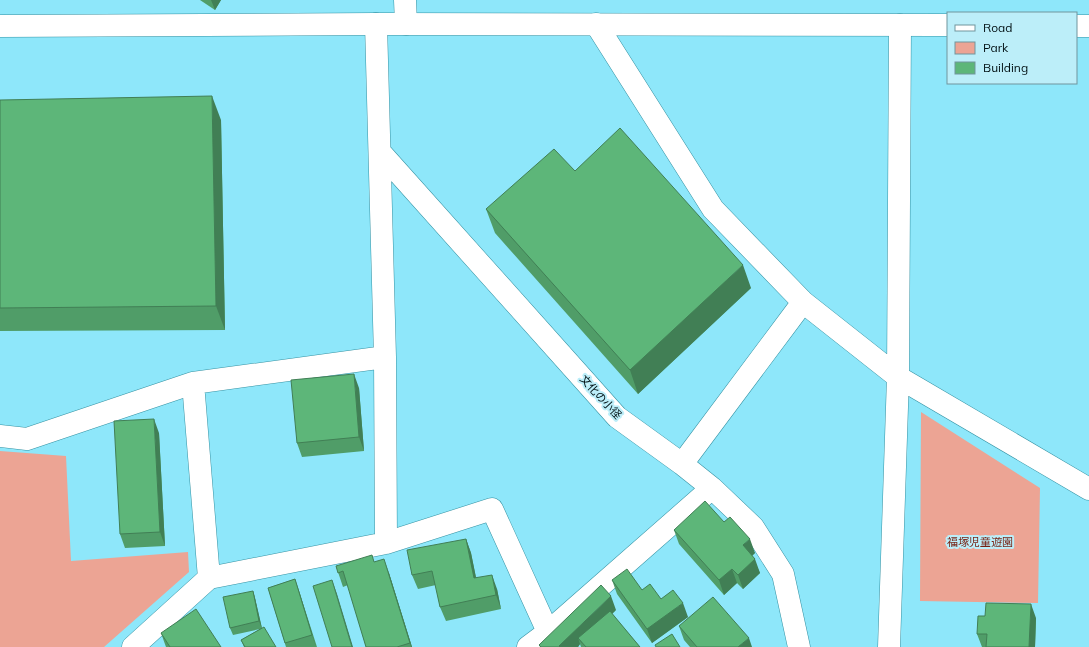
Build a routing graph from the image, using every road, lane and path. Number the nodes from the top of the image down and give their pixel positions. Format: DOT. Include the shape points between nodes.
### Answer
graph roads {
  1 [pos="405,0"];
  2 [pos="376,24"];
  3 [pos="406,24"];
  4 [pos="596,24"];
  5 [pos="900,25"];
  6 [pos="947,25"];
  7 [pos="0,26"];
  8 [pos="1077,26"];
  9 [pos="1089,26"];
  10 [pos="380,152"];
  11 [pos="803,302"];
  12 [pos="385,358"];
  13 [pos="898,377"];
  14 [pos="193,383"];
  15 [pos="0,436"];
  16 [pos="682,464"];
  17 [pos="712,488"];
  18 [pos="1089,489"];
  19 [pos="386,543"];
  20 [pos="209,578"];
  21 [pos="548,632"];
  22 [pos="133,647"];
  23 [pos="528,647"];
  24 [pos="799,647"];
  25 [pos="889,647"];
  1 -- 3 [label="street"];
  2 -- 3 [label="street"];
  2 -- 7 [label="street"];
  2 -- 10 [label="street"];
  3 -- 4 [label="street"];
  4 -- 5 [label="street"];
  4 -- 11 [label="street" via="713,209"];
  5 -- 6 [label="street"];
  5 -- 13 [label="street"];
  8 -- 9 [label="street"];
  10 -- 12 [label="street"];
  10 -- 16 [label="street, 文化の小径" via="617,417"];
  11 -- 13 [label="street"];
  11 -- 16 [label="street"];
  12 -- 14 [label="street"];
  12 -- 19 [label="street"];
  13 -- 18 [label="street"];
  13 -- 25 [label="street"];
  14 -- 15 [label="street" via="27,439"];
  14 -- 20 [label="street"];
  16 -- 17 [label="street, 文化の小径"];
  17 -- 21 [label="street"];
  17 -- 24 [label="street, 文化の小径" via="753,527 783,574"];
  19 -- 20 [label="street"];
  19 -- 21 [label="street" via="492,509"];
  20 -- 22 [label="street"];
  21 -- 23 [label="street"];
}
